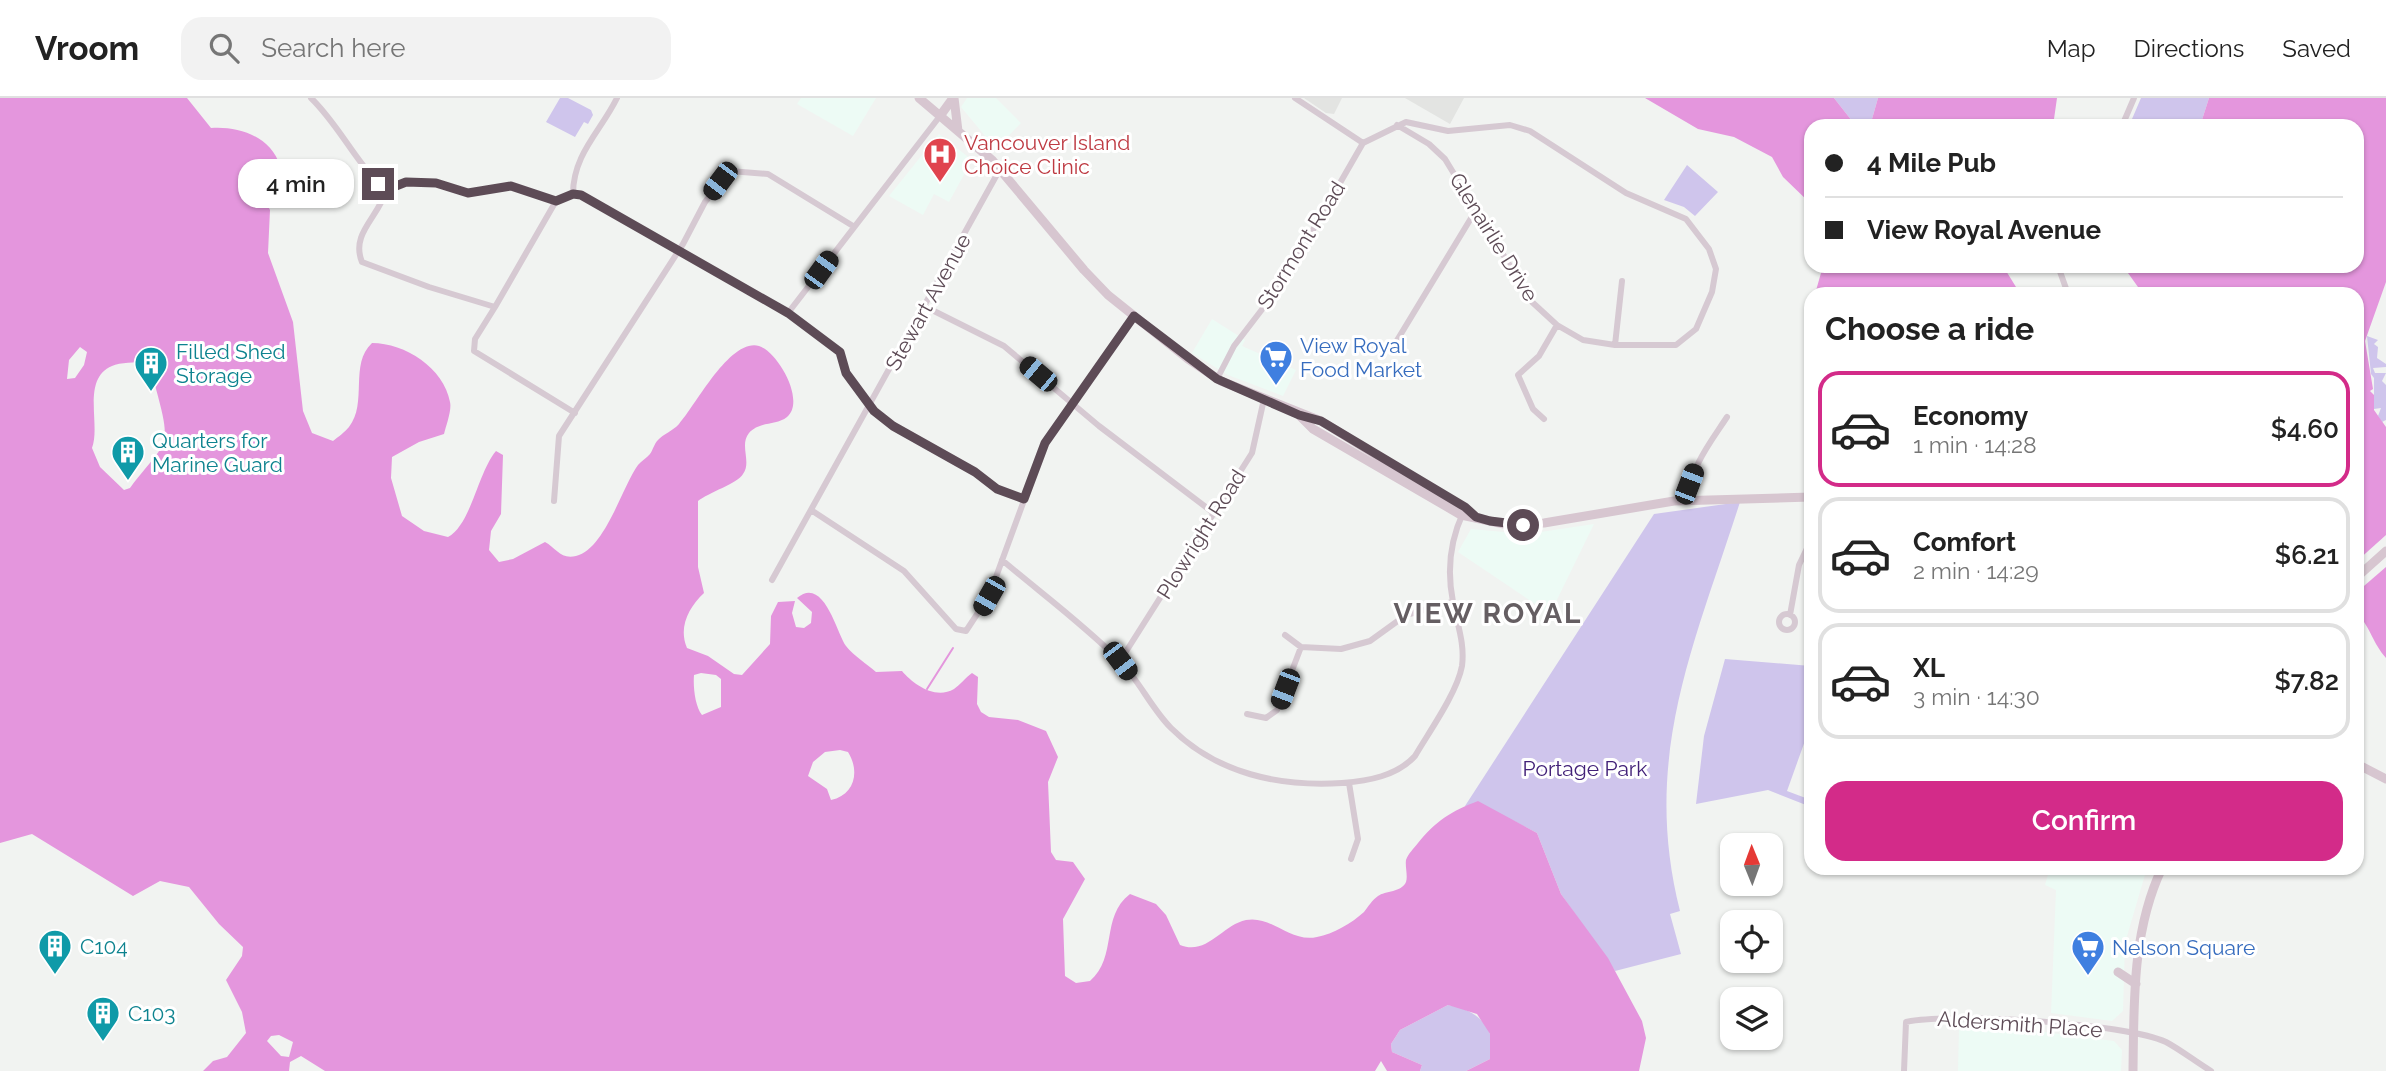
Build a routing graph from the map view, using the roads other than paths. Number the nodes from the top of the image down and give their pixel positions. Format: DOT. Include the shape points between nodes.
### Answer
graph roads {
  1 [pos="311,98"];
  2 [pos="617,98"];
  3 [pos="919,98"];
  4 [pos="954,98"];
  5 [pos="1295,98"];
  6 [pos="2134,98"];
  7 [pos="940,116"];
  8 [pos="2125,119"];
  9 [pos="1397,125"];
  10 [pos="958,131"];
  11 [pos="1363,143"];
  12 [pos="1000,169"];
  13 [pos="386,190"];
  14 [pos="573,194"];
  15 [pos="556,201"];
  16 [pos="1476,210"];
  17 [pos="853,226"];
  18 [pos="678,249"];
  19 [pos="1622,281"];
  20 [pos="495,307"];
  21 [pos="926,307"];
  22 [pos="788,313"];
  23 [pos="1134,316"];
  24 [pos="1557,326"];
  25 [pos="1615,345"];
  26 [pos="1393,347"];
  27 [pos="1217,379"];
  28 [pos="1264,399"];
  29 [pos="1072,402"];
  30 [pos="870,408"];
  31 [pos="575,413"];
  32 [pos="1727,416"];
  33 [pos="1544,419"];
  34 [pos="1804,497"];
  35 [pos="1024,499"];
  36 [pos="1690,500"];
  37 [pos="554,501"];
  38 [pos="811,510"];
  39 [pos="1463,511"];
  40 [pos="1215,513"];
  41 [pos="2386,551"];
  42 [pos="1804,555"];
  43 [pos="1002,560"];
  44 [pos="2364,571"];
  45 [pos="772,580"];
  46 [pos="1452,602"];
  47 [pos="1790,615"];
  48 [pos="1285,635"];
  49 [pos="1301,647"];
  50 [pos="1120,661"];
  51 [pos="1247,714"];
  52 [pos="2364,768"];
  53 [pos="2386,779"];
  54 [pos="1349,783"];
  55 [pos="1350,859"];
  56 [pos="2159,875"];
  57 [pos="2137,963"];
  58 [pos="2136,984"];
  59 [pos="2134,1033"];
  60 [pos="1904,1071"];
  61 [pos="2133,1071"];
  62 [pos="2211,1071"];
  1 -- 13 [label="street"];
  2 -- 14 [label="street" via="582,154"];
  3 -- 7 [label="main road"];
  4 -- 7 [label="main road"];
  4 -- 10 [label="main road"];
  5 -- 11 [label="street"];
  6 -- 8 [label="street"];
  7 -- 10 [label="main road"];
  7 -- 17 [label="street"];
  9 -- 11 [label="street"];
  9 -- 16 [label="street, Glenairlie Drive" via="1438,152"];
  9 -- 25 [label="street, Glenairlie Drive" via="1411,121 1448,131 1510,125 1530,131 1626,193 1678,214 1695,228 1716,269 1696,329 1676,345"];
  10 -- 12 [label="main road"];
  11 -- 27 [label="street, Stormont Road" via="1283,282 1234,346"];
  12 -- 21 [label="street, Stewart Avenue"];
  12 -- 23 [label="main road" via="1084,270"];
  13 -- 15 [label="street" via="406,182 436,183 468,193 511,186"];
  13 -- 20 [label="street" via="361,236 362,262"];
  14 -- 15 [label="street"];
  14 -- 18 [label="street"];
  15 -- 20 [label="street"];
  16 -- 24 [label="street, Glenairlie Drive" via="1532,302"];
  16 -- 26 [label="street"];
  17 -- 18 [label="street" via="768,174 730,170"];
  17 -- 22 [label="street"];
  18 -- 22 [label="street"];
  18 -- 31 [label="street"];
  19 -- 25 [label="street"];
  20 -- 31 [label="street" via="475,339 474,351"];
  21 -- 29 [label="street" via="1004,346"];
  21 -- 30 [label="street, Stewart Avenue"];
  22 -- 30 [label="street" via="840,352 846,373"];
  23 -- 27 [label="main road"];
  23 -- 29 [label="street"];
  24 -- 25 [label="street, Glenairlie Drive" via="1583,340"];
  24 -- 33 [label="street" via="1539,356 1518,375 1533,409"];
  27 -- 28 [label="main road"];
  28 -- 39 [label="main road"];
  28 -- 40 [label="street, Plowright Road" via="1252,453"];
  29 -- 35 [label="street" via="1045,443"];
  29 -- 40 [label="street"];
  30 -- 35 [label="street" via="997,489"];
  30 -- 38 [label="street, Stewart Avenue"];
  31 -- 37 [label="street" via="559,436"];
  32 -- 36 [label="street" via="1698,463 1689,484"];
  34 -- 36 [label="main road"];
  35 -- 43 [label="street"];
  36 -- 39 [label="main road" via="1523,525"];
  38 -- 43 [label="street" via="904,571 963,632 989,596"];
  38 -- 45 [label="street, Stewart Avenue"];
  39 -- 46 [label="street" via="1450,555"];
  40 -- 50 [label="street, Plowright Road"];
  41 -- 44 [label="main road"];
  42 -- 47 [label="street"];
  43 -- 50 [label="street"];
  46 -- 49 [label="street" via="1406,615 1370,641 1341,649"];
  46 -- 54 [label="street" via="1463,643 1461,668 1415,756 1404,768"];
  48 -- 49 [label="street"];
  49 -- 51 [label="street" via="1276,710 1266,718"];
  50 -- 54 [label="street" via="1171,728 1210,757 1255,778 1305,786"];
  52 -- 53 [label="main road"];
  54 -- 55 [label="street" via="1358,839"];
  56 -- 57 [label="main road" via="2143,916"];
  57 -- 58 [label="main road"];
  57 -- 58 [label="main road" via="2118,972"];
  58 -- 59 [label="main road"];
  59 -- 60 [label="street, Aldersmith Place" via="1930,1017 1906,1021"];
  59 -- 61 [label="main road"];
  59 -- 62 [label="street, Aldersmith Place" via="2164,1042"];
}
